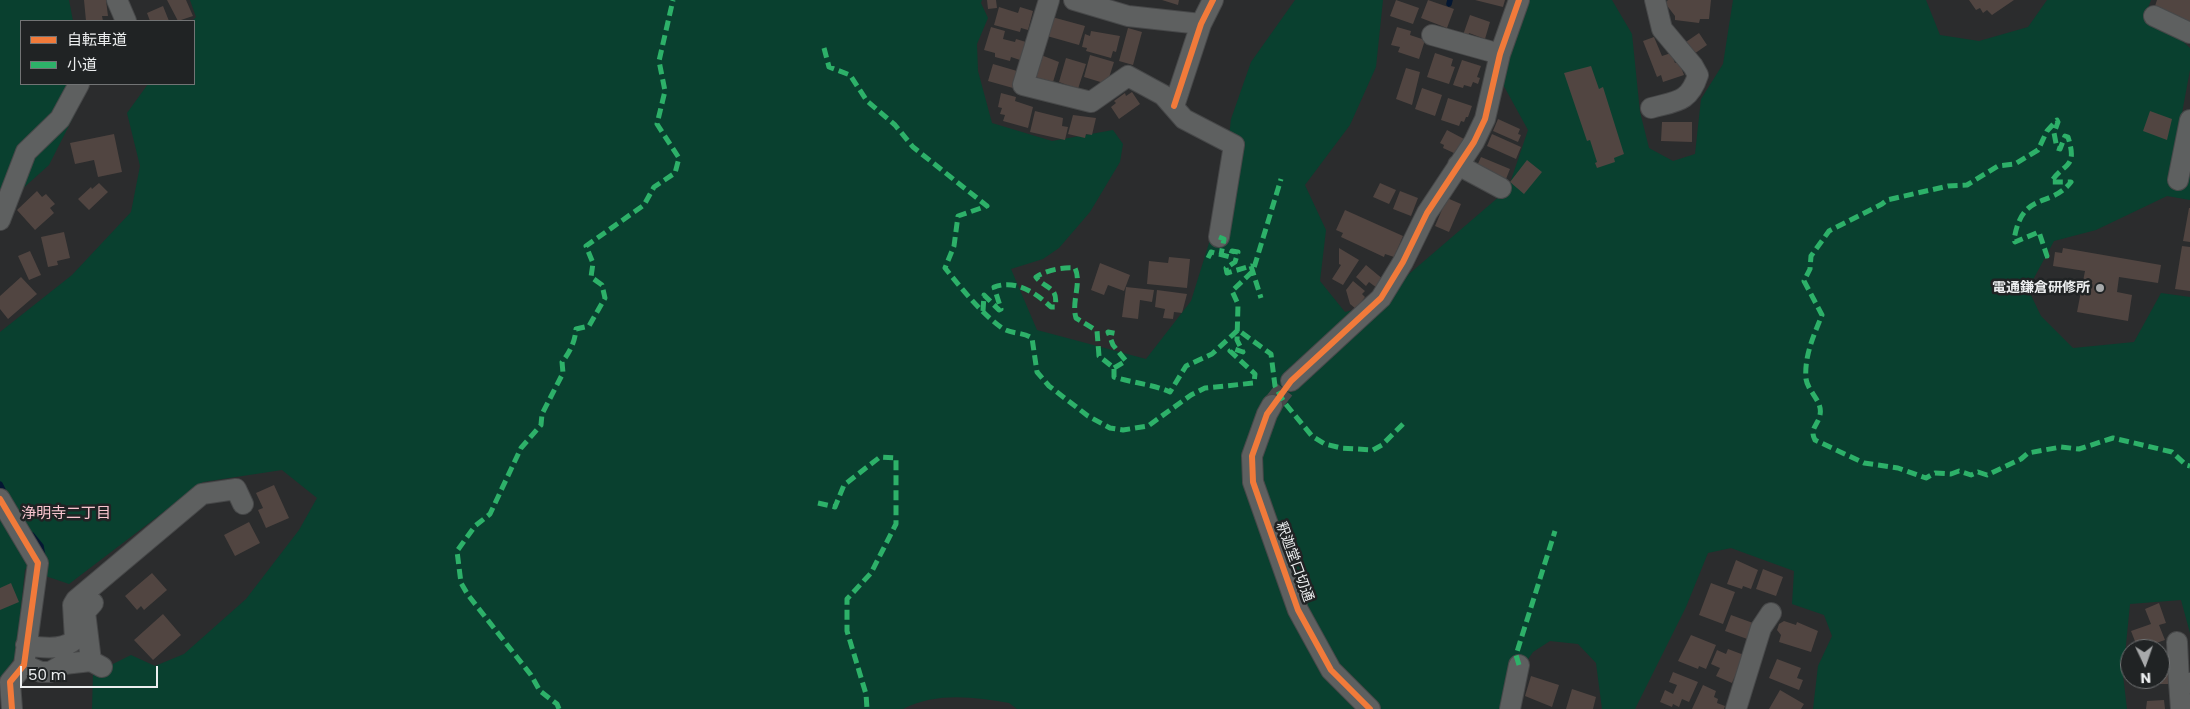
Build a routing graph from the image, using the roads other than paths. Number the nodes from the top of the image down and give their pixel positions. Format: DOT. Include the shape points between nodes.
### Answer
graph roads {
  1 [pos="117,0"];
  2 [pos="1048,0"];
  3 [pos="1074,0"];
  4 [pos="1213,0"];
  5 [pos="1519,0"];
  6 [pos="1657,9"];
  7 [pos="2154,16"];
  8 [pos="126,20"];
  9 [pos="1201,24"];
  10 [pos="2190,33"];
  11 [pos="1432,35"];
  12 [pos="1500,54"];
  13 [pos="78,85"];
  14 [pos="1174,106"];
  15 [pos="1651,108"];
  16 [pos="2190,120"];
  17 [pos="1458,165"];
  18 [pos="2178,180"];
  19 [pos="1501,188"];
  20 [pos="0,220"];
  21 [pos="1219,237"];
  22 [pos="1291,381"];
  23 [pos="1272,405"];
  24 [pos="0,499"];
  25 [pos="243,504"];
  26 [pos="93,603"];
  27 [pos="1771,613"];
  28 [pos="2178,642"];
  29 [pos="26,645"];
  30 [pos="24,665"];
  31 [pos="1519,665"];
  32 [pos="2185,683"];
  33 [pos="1517,708"];
  34 [pos="12,709"];
  35 [pos="1370,709"];
  36 [pos="1736,709"];
  37 [pos="2181,709"];
  1 -- 8 [label="street"];
  2 -- 14 [label="street" via="1023,85 1090,102 1128,76 1163,94"];
  3 -- 9 [label="street" via="1128,16"];
  4 -- 9 [label="street"];
  5 -- 12 [label="street"];
  6 -- 15 [label="street" via="1662,29 1698,75 1692,91 1682,100"];
  7 -- 10 [label="street"];
  9 -- 14 [label="street"];
  11 -- 12 [label="street"];
  12 -- 17 [label="street" via="1485,119"];
  13 -- 20 [label="street" via="60,120 26,152"];
  14 -- 21 [label="street" via="1184,120 1234,145"];
  16 -- 18 [label="street"];
  17 -- 19 [label="street"];
  17 -- 22 [label="street" via="1427,213 1381,298"];
  23 -- 35 [label="street, 釈迦堂口切通" via="1252,456 1253,482 1298,610 1332,670"];
  24 -- 29 [label="street" via="38,563"];
  25 -- 29 [label="street" via="236,489 202,494 76,600 73,605 75,639 72,643 46,648"];
  26 -- 30 [label="street" via="85,612 96,664 64,664 50,672"];
  27 -- 36 [label="street" via="1761,628"];
  28 -- 32 [label="street"];
  29 -- 30 [label="street"];
  30 -- 34 [label="street" via="10,682"];
  31 -- 33 [label="street"];
  32 -- 37 [label="street"];
}
